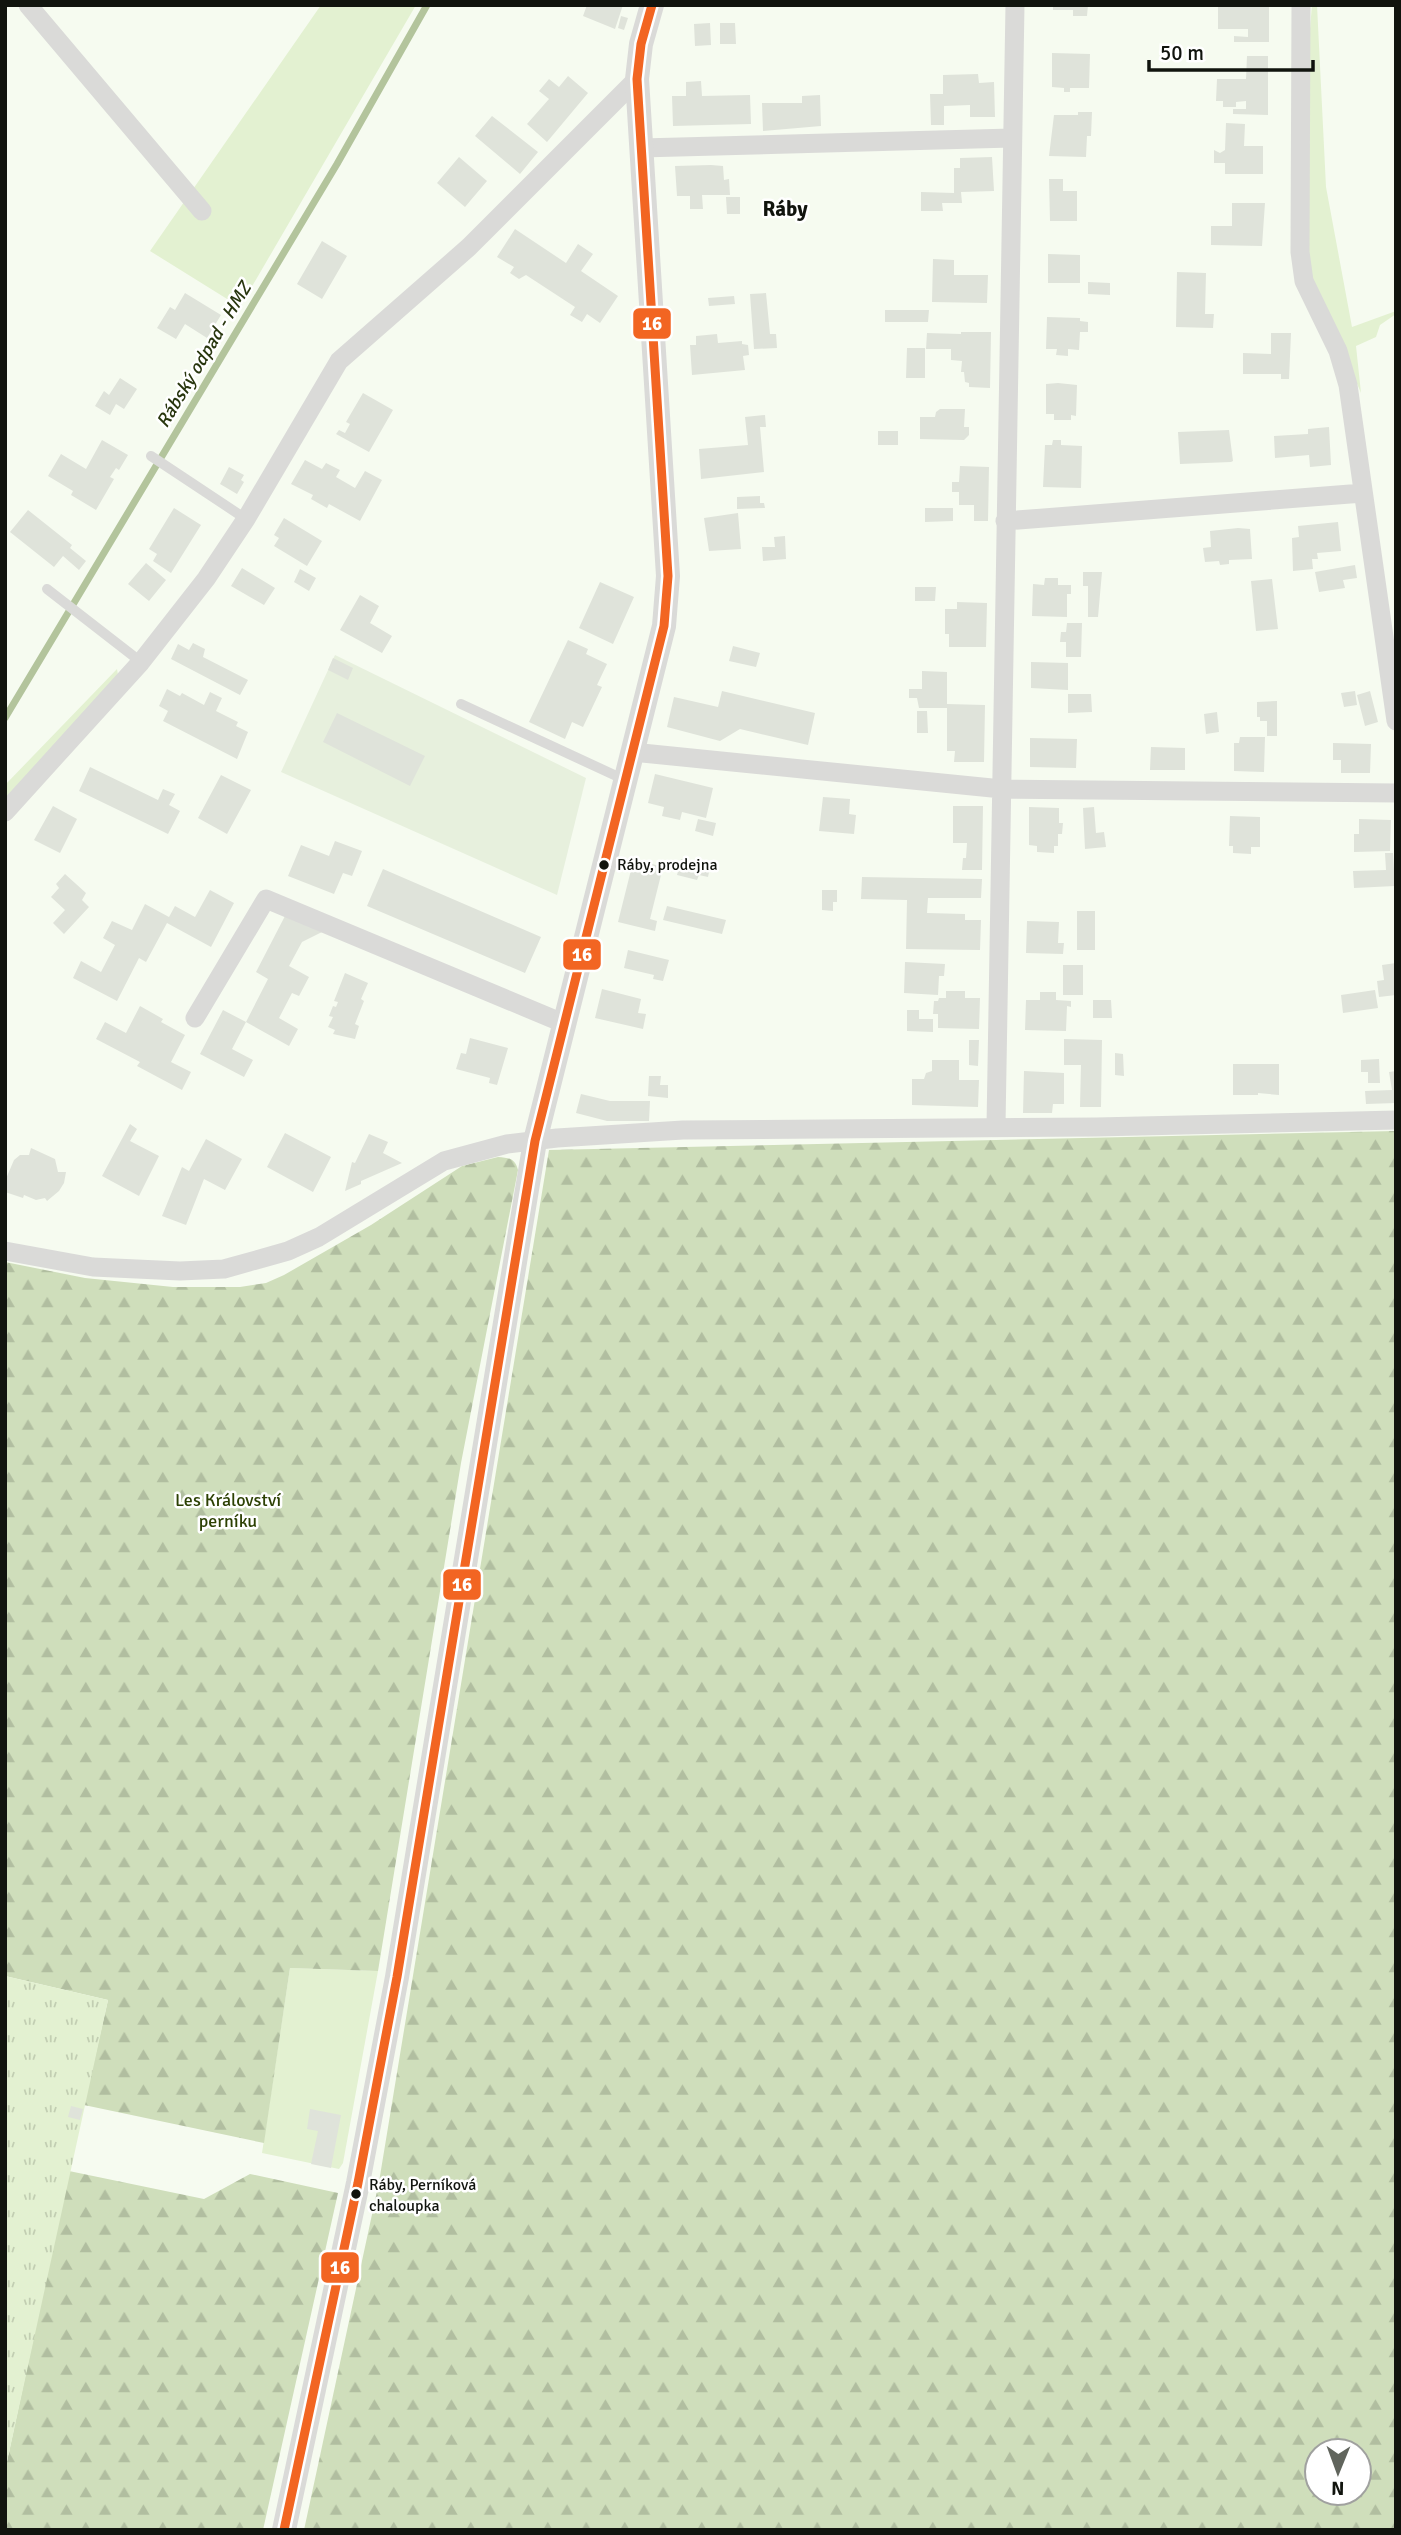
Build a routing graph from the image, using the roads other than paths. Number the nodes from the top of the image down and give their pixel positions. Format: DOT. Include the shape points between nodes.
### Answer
graph roads {
  1 [pos="652,5"];
  2 [pos="1015,5"];
  3 [pos="1301,5"];
  4 [pos="34,7"];
  5 [pos="637,79"];
  6 [pos="1012,138"];
  7 [pos="641,148"];
  8 [pos="202,211"];
  9 [pos="151,456"];
  10 [pos="1363,493"];
  11 [pos="246,519"];
  12 [pos="1005,521"];
  13 [pos="47,589"];
  14 [pos="141,662"];
  15 [pos="461,704"];
  16 [pos="1396,721"];
  17 [pos="632,752"];
  18 [pos="625,780"];
  19 [pos="1002,789"];
  20 [pos="1396,793"];
  21 [pos="5,812"];
  22 [pos="195,1018"];
  23 [pos="563,1023"];
  24 [pos="1396,1120"];
  25 [pos="996,1126"];
  26 [pos="535,1141"];
  27 [pos="5,1251"];
  28 [pos="284,2530"];
  1 -- 5 [label="street"];
  2 -- 6 [label="street"];
  3 -- 10 [label="street" via="1300,252 1304,281 1338,351 1348,385"];
  4 -- 8 [label="street"];
  5 -- 7 [label="street"];
  5 -- 11 [label="street" via="469,247 339,361"];
  6 -- 7 [label="street"];
  6 -- 12 [label="street"];
  7 -- 17 [label="street" via="668,576 664,626"];
  9 -- 11 [label="lane"];
  10 -- 12 [label="street"];
  10 -- 16 [label="street"];
  11 -- 14 [label="street"];
  12 -- 19 [label="street"];
  13 -- 14 [label="lane"];
  14 -- 21 [label="street"];
  15 -- 18 [label="lane"];
  17 -- 18 [label="street"];
  17 -- 19 [label="street"];
  18 -- 23 [label="street"];
  19 -- 20 [label="street"];
  19 -- 25 [label="street"];
  22 -- 23 [label="street" via="266,899"];
  23 -- 26 [label="street"];
  24 -- 25 [label="street"];
  25 -- 26 [label="street" via="683,1130"];
  26 -- 27 [label="street" via="443,1161 319,1237 224,1269 93,1267"];
  26 -- 28 [label="street" via="394,1991"];
}
